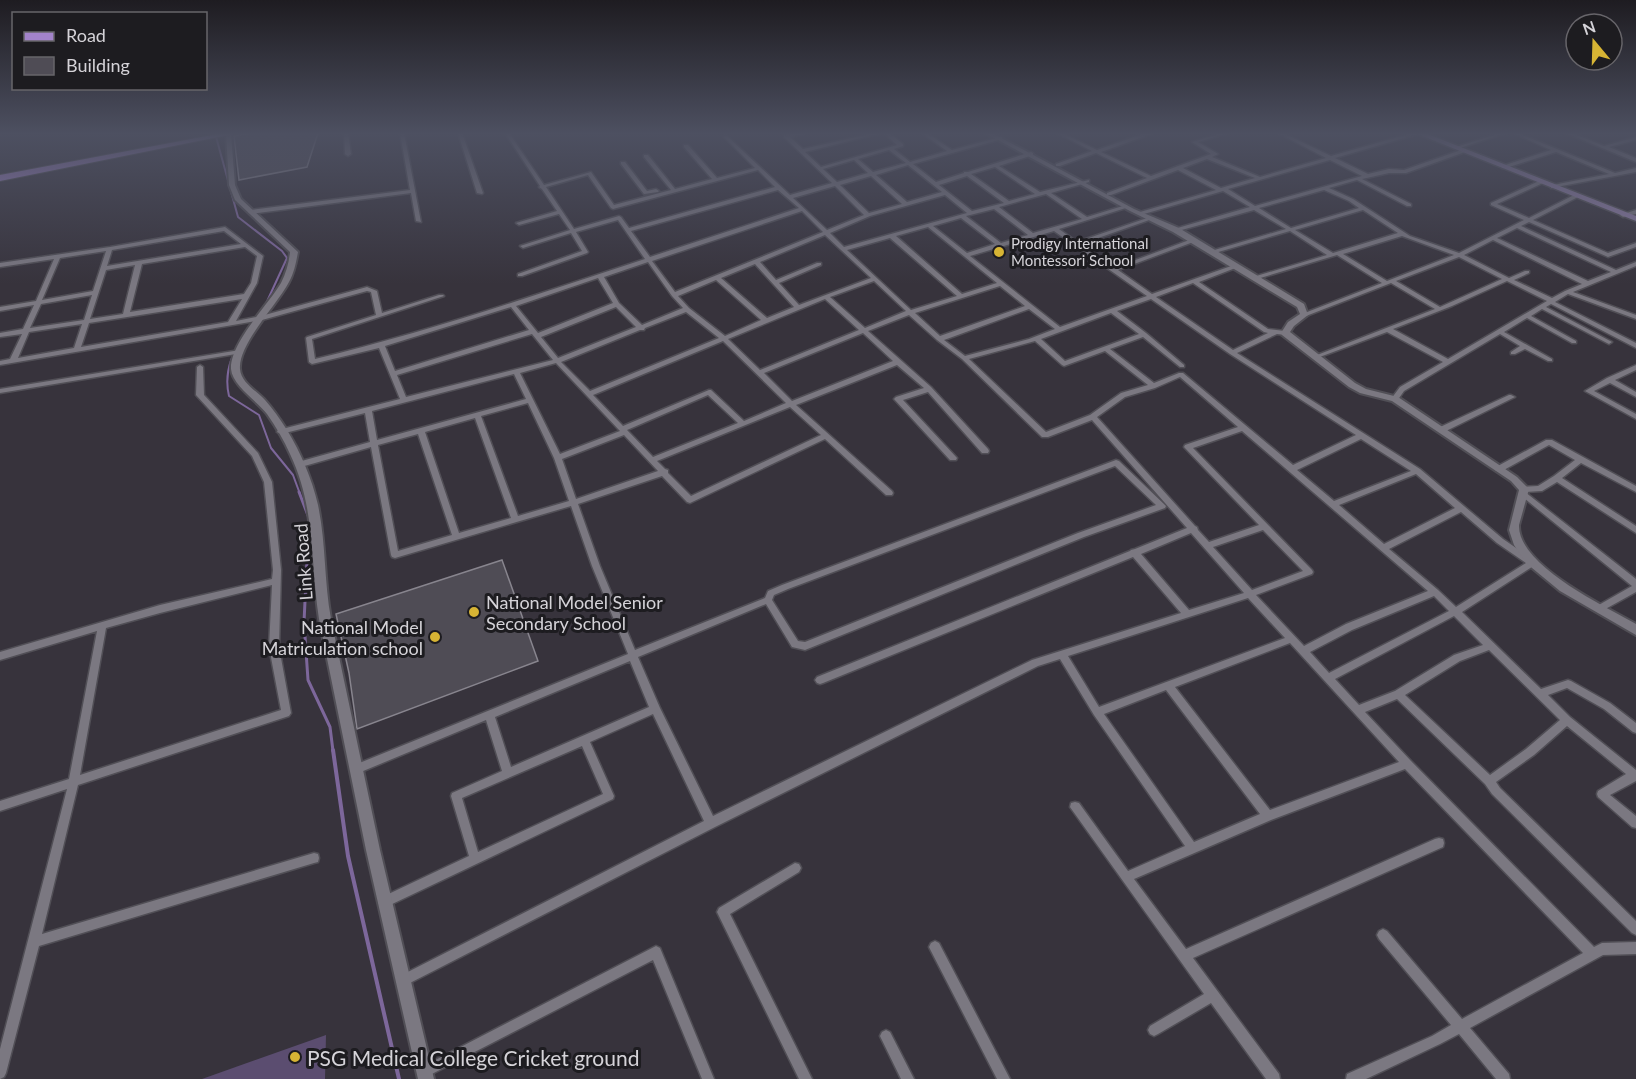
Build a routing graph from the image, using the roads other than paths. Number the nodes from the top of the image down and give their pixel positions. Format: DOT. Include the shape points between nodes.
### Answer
graph roads {
  1 [pos="232,183"];
  2 [pos="411,183"];
  3 [pos="477,183"];
  4 [pos="540,183"];
  5 [pos="554,183"];
  6 [pos="596,183"];
  7 [pos="639,183"];
  8 [pos="668,183"];
  9 [pos="700,183"];
  10 [pos="775,183"];
  11 [pos="883,183"];
  12 [pos="980,183"];
  13 [pos="1022,183"];
  14 [pos="1076,183"];
  15 [pos="1088,183"];
  16 [pos="1089,183"];
  17 [pos="1138,183"];
  18 [pos="1210,183"];
  19 [pos="1246,183"];
  20 [pos="1342,183"];
  21 [pos="1367,183"];
  22 [pos="1538,183"];
  23 [pos="1544,183"];
  24 [pos="1570,183"];
  25 [pos="835,184"];
  26 [pos="935,184"];
  27 [pos="542,187"];
  28 [pos="1553,187"];
  29 [pos="779,188"];
  30 [pos="1324,188"];
  31 [pos="672,189"];
  32 [pos="1223,190"];
  33 [pos="412,191"];
  34 [pos="946,192"];
  35 [pos="1047,192"];
  36 [pos="480,193"];
  37 [pos="1039,194"];
  38 [pos="1110,194"];
  39 [pos="1576,196"];
  40 [pos="790,197"];
  41 [pos="1008,203"];
  42 [pos="906,204"];
  43 [pos="1409,205"];
  44 [pos="612,207"];
  45 [pos="995,207"];
  46 [pos="1126,207"];
  47 [pos="1256,207"];
  48 [pos="1364,208"];
  49 [pos="803,209"];
  50 [pos="250,212"];
  51 [pos="559,212"];
  52 [pos="1636,212"];
  53 [pos="971,213"];
  54 [pos="1142,213"];
  55 [pos="868,215"];
  56 [pos="1623,215"];
  57 [pos="962,216"];
  58 [pos="619,218"];
  59 [pos="1152,218"];
  60 [pos="1086,219"];
  61 [pos="1636,219"];
  62 [pos="1529,220"];
  63 [pos="418,221"];
  64 [pos="519,223"];
  65 [pos="930,226"];
  66 [pos="1517,226"];
  67 [pos="1054,228"];
  68 [pos="628,230"];
  69 [pos="1176,230"];
  70 [pos="1290,230"];
  71 [pos="573,231"];
  72 [pos="825,231"];
  73 [pos="1402,234"];
  74 [pos="1032,235"];
  75 [pos="892,236"];
  76 [pos="1493,238"];
  77 [pos="1194,240"];
  78 [pos="1076,244"];
  79 [pos="246,245"];
  80 [pos="1000,245"];
  81 [pos="1636,245"];
  82 [pos="523,246"];
  83 [pos="110,249"];
  84 [pos="843,249"];
  85 [pos="1213,252"];
  86 [pos="1335,254"];
  87 [pos="966,255"];
  88 [pos="1458,255"];
  89 [pos="58,256"];
  90 [pos="650,260"];
  91 [pos="756,261"];
  92 [pos="139,263"];
  93 [pos="819,264"];
  94 [pos="1636,264"];
  95 [pos="0,265"];
  96 [pos="1236,266"];
  97 [pos="103,269"];
  98 [pos="1113,270"];
  99 [pos="1527,272"];
  100 [pos="1616,272"];
  101 [pos="520,275"];
  102 [pos="600,276"];
  103 [pos="717,277"];
  104 [pos="1255,278"];
  105 [pos="875,279"];
  106 [pos="1508,280"];
  107 [pos="1194,281"];
  108 [pos="1389,282"];
  109 [pos="775,283"];
  110 [pos="1001,284"];
  111 [pos="1588,284"];
  112 [pos="1567,292"];
  113 [pos="95,293"];
  114 [pos="674,295"];
  115 [pos="960,295"];
  116 [pos="246,296"];
  117 [pos="441,296"];
  118 [pos="826,296"];
  119 [pos="1152,297"];
  120 [pos="1552,302"];
  121 [pos="37,303"];
  122 [pos="617,304"];
  123 [pos="512,305"];
  124 [pos="1030,307"];
  125 [pos="1542,307"];
  126 [pos="798,308"];
  127 [pos="0,309"];
  128 [pos="687,309"];
  129 [pos="1440,309"];
  130 [pos="1112,311"];
  131 [pos="910,312"];
  132 [pos="379,315"];
  133 [pos="1304,315"];
  134 [pos="126,316"];
  135 [pos="1527,316"];
  136 [pos="1636,317"];
  137 [pos="258,319"];
  138 [pos="766,321"];
  139 [pos="86,322"];
  140 [pos="231,323"];
  141 [pos="642,329"];
  142 [pos="866,330"];
  143 [pos="1060,330"];
  144 [pos="1389,330"];
  145 [pos="26,331"];
  146 [pos="1500,332"];
  147 [pos="1274,333"];
  148 [pos="1285,333"];
  149 [pos="535,334"];
  150 [pos="1144,334"];
  151 [pos="0,335"];
  152 [pos="1036,338"];
  153 [pos="724,339"];
  154 [pos="939,339"];
  155 [pos="1574,342"];
  156 [pos="1609,342"];
  157 [pos="381,345"];
  158 [pos="1525,346"];
  159 [pos="1636,346"];
  160 [pos="1106,349"];
  161 [pos="77,350"];
  162 [pos="235,353"];
  163 [pos="1232,353"];
  164 [pos="1513,353"];
  165 [pos="1315,357"];
  166 [pos="964,358"];
  167 [pos="1550,360"];
  168 [pos="13,361"];
  169 [pos="557,361"];
  170 [pos="898,362"];
  171 [pos="1449,362"];
  172 [pos="0,363"];
  173 [pos="1182,366"];
  174 [pos="200,367"];
  175 [pos="1635,368"];
  176 [pos="516,371"];
  177 [pos="759,373"];
  178 [pos="393,374"];
  179 [pos="1609,380"];
  180 [pos="1153,386"];
  181 [pos="929,389"];
  182 [pos="0,391"];
  183 [pos="589,394"];
  184 [pos="1636,395"];
  185 [pos="1511,397"];
  186 [pos="1395,399"];
  187 [pos="404,400"];
  188 [pos="531,400"];
  189 [pos="791,404"];
  190 [pos="368,411"];
  191 [pos="477,415"];
  192 [pos="1093,417"];
  193 [pos="1636,417"];
  194 [pos="743,424"];
  195 [pos="1244,428"];
  196 [pos="1441,430"];
  197 [pos="422,431"];
  198 [pos="625,431"];
  199 [pos="281,432"];
  200 [pos="1362,435"];
  201 [pos="825,436"];
  202 [pos="373,444"];
  203 [pos="985,451"];
  204 [pos="558,458"];
  205 [pos="953,458"];
  206 [pos="1581,459"];
  207 [pos="653,460"];
  208 [pos="301,464"];
  209 [pos="1292,469"];
  210 [pos="1499,469"];
  211 [pos="1417,471"];
  212 [pos="665,472"];
  213 [pos="1557,478"];
  214 [pos="1636,489"];
  215 [pos="1524,491"];
  216 [pos="889,493"];
  217 [pos="575,502"];
  218 [pos="1334,504"];
  219 [pos="1462,508"];
  220 [pos="515,519"];
  221 [pos="1265,526"];
  222 [pos="1194,529"];
  223 [pos="1636,530"];
  224 [pos="456,536"];
  225 [pos="1209,545"];
  226 [pos="1383,548"];
  227 [pos="1134,552"];
  228 [pos="1532,563"];
  229 [pos="276,581"];
  230 [pos="1636,586"];
  231 [pos="1435,591"];
  232 [pos="1250,594"];
  233 [pos="768,600"];
  234 [pos="1600,608"];
  235 [pos="1186,612"];
  236 [pos="1455,612"];
  237 [pos="102,627"];
  238 [pos="1636,630"];
  239 [pos="1291,639"];
  240 [pos="1490,646"];
  241 [pos="1304,651"];
  242 [pos="1062,655"];
  243 [pos="0,657"];
  244 [pos="633,657"];
  245 [pos="1328,678"];
  246 [pos="820,680"];
  247 [pos="1169,687"];
  248 [pos="1398,694"];
  249 [pos="1539,694"];
  250 [pos="655,709"];
  251 [pos="1358,710"];
  252 [pos="1097,712"];
  253 [pos="489,714"];
  254 [pos="1567,720"];
  255 [pos="1636,729"];
  256 [pos="584,740"];
  257 [pos="1407,764"];
  258 [pos="356,769"];
  259 [pos="508,773"];
  260 [pos="1634,776"];
  261 [pos="74,780"];
  262 [pos="1490,781"];
  263 [pos="0,806"];
  264 [pos="1075,807"];
  265 [pos="1268,816"];
  266 [pos="711,823"];
  267 [pos="1636,823"];
  268 [pos="1438,843"];
  269 [pos="1192,848"];
  270 [pos="314,858"];
  271 [pos="475,859"];
  272 [pos="795,868"];
  273 [pos="1126,877"];
  274 [pos="384,902"];
  275 [pos="1636,929"];
  276 [pos="1383,935"];
  277 [pos="34,942"];
  278 [pos="934,947"];
  279 [pos="1636,948"];
  280 [pos="1592,954"];
  281 [pos="1184,956"];
  282 [pos="401,981"];
  283 [pos="1212,996"];
  284 [pos="1459,1028"];
  285 [pos="1154,1030"];
  286 [pos="886,1036"];
  287 [pos="0,1073"];
  288 [pos="425,1075"];
  289 [pos="708,1079"];
  290 [pos="806,1079"];
  291 [pos="908,1079"];
  292 [pos="1004,1079"];
  293 [pos="1274,1079"];
  294 [pos="1352,1079"];
  295 [pos="1504,1079"];
  1 -- 50 [label="street" via="238,200"];
  2 -- 33 [label="street"];
  3 -- 36 [label="street"];
  4 -- 27 [label="street"];
  5 -- 27 [label="street"];
  6 -- 44 [label="street"];
  7 -- 31 [label="street" via="646,193"];
  8 -- 31 [label="street"];
  9 -- 31 [label="street"];
  10 -- 29 [label="street"];
  11 -- 42 [label="street"];
  12 -- 41 [label="street"];
  13 -- 37 [label="street"];
  14 -- 35 [label="street"];
  15 -- 46 [label="street"];
  16 -- 38 [label="street"];
  17 -- 38 [label="street"];
  18 -- 32 [label="street"];
  19 -- 32 [label="street"];
  20 -- 30 [label="street"];
  21 -- 43 [label="street"];
  22 -- 62 [label="street" via="1493,204"];
  23 -- 28 [label="main road"];
  24 -- 28 [label="street"];
  25 -- 40 [label="street"];
  25 -- 55 [label="street"];
  26 -- 34 [label="street"];
  27 -- 51 [label="street"];
  28 -- 39 [label="main road"];
  29 -- 40 [label="street"];
  29 -- 68 [label="street"];
  30 -- 47 [label="street"];
  30 -- 48 [label="street"];
  31 -- 44 [label="street"];
  32 -- 47 [label="street"];
  32 -- 54 [label="street"];
  33 -- 50 [label="street"];
  33 -- 63 [label="street"];
  34 -- 42 [label="street"];
  34 -- 53 [label="street"];
  35 -- 37 [label="street"];
  35 -- 60 [label="street"];
  37 -- 41 [label="street"];
  38 -- 54 [label="street"];
  39 -- 56 [label="main road"];
  39 -- 62 [label="street"];
  40 -- 49 [label="street"];
  41 -- 45 [label="street"];
  42 -- 55 [label="street"];
  44 -- 58 [label="street"];
  45 -- 53 [label="street"];
  45 -- 74 [label="street"];
  46 -- 54 [label="street"];
  46 -- 60 [label="street"];
  47 -- 69 [label="street"];
  47 -- 70 [label="street"];
  48 -- 70 [label="street"];
  48 -- 73 [label="street"];
  49 -- 72 [label="street"];
  49 -- 90 [label="street"];
  50 -- 137 [label="street" via="294,252 295,259 279,292"];
  51 -- 64 [label="street"];
  51 -- 71 [label="street"];
  52 -- 56 [label="street"];
  53 -- 57 [label="street"];
  54 -- 59 [label="street"];
  55 -- 72 [label="street"];
  56 -- 61 [label="main road"];
  57 -- 65 [label="street"];
  57 -- 80 [label="street"];
  58 -- 68 [label="street"];
  58 -- 71 [label="street"];
  59 -- 69 [label="street"];
  59 -- 78 [label="street"];
  60 -- 67 [label="street"];
  62 -- 66 [label="street"];
  62 -- 81 [label="street" via="1608,255"];
  65 -- 75 [label="street"];
  65 -- 87 [label="street"];
  66 -- 76 [label="street"];
  66 -- 100 [label="street"];
  67 -- 74 [label="street"];
  67 -- 78 [label="street"];
  68 -- 90 [label="street"];
  69 -- 77 [label="street"];
  70 -- 85 [label="street"];
  70 -- 86 [label="street"];
  71 -- 82 [label="street"];
  71 -- 101 [label="street" via="583,254"];
  72 -- 84 [label="street"];
  72 -- 91 [label="street"];
  73 -- 86 [label="street"];
  73 -- 88 [label="street"];
  74 -- 80 [label="street"];
  75 -- 84 [label="street"];
  75 -- 115 [label="street"];
  76 -- 88 [label="street"];
  76 -- 111 [label="street"];
  77 -- 85 [label="street"];
  77 -- 98 [label="street"];
  78 -- 98 [label="street"];
  79 -- 83 [label="street" via="225,229"];
  79 -- 92 [label="street"];
  79 -- 116 [label="street" via="260,256 254,283"];
  80 -- 87 [label="street"];
  83 -- 89 [label="street"];
  83 -- 97 [label="street"];
  84 -- 105 [label="street"];
  85 -- 96 [label="street"];
  86 -- 104 [label="street"];
  86 -- 108 [label="street"];
  87 -- 110 [label="street"];
  88 -- 106 [label="street"];
  88 -- 108 [label="street"];
  89 -- 95 [label="street"];
  89 -- 121 [label="street"];
  90 -- 102 [label="street"];
  90 -- 114 [label="street"];
  91 -- 103 [label="street"];
  91 -- 109 [label="street"];
  92 -- 97 [label="street"];
  92 -- 134 [label="street"];
  93 -- 109 [label="street"];
  94 -- 100 [label="street"];
  96 -- 104 [label="street"];
  96 -- 107 [label="street"];
  97 -- 113 [label="street"];
  98 -- 119 [label="street"];
  99 -- 106 [label="street"];
  100 -- 111 [label="street"];
  102 -- 122 [label="street"];
  102 -- 123 [label="street"];
  103 -- 114 [label="street"];
  103 -- 138 [label="street"];
  104 -- 133 [label="street" via="1301,306"];
  105 -- 118 [label="street"];
  105 -- 131 [label="street"];
  106 -- 120 [label="street"];
  106 -- 129 [label="street"];
  107 -- 119 [label="street"];
  107 -- 147 [label="street" via="1266,332"];
  108 -- 129 [label="street"];
  108 -- 133 [label="street"];
  109 -- 126 [label="street"];
  110 -- 115 [label="street"];
  110 -- 124 [label="street"];
  111 -- 112 [label="street"];
  112 -- 120 [label="street"];
  112 -- 136 [label="street"];
  113 -- 121 [label="street"];
  113 -- 139 [label="street"];
  114 -- 128 [label="street"];
  115 -- 131 [label="street"];
  116 -- 134 [label="street"];
  116 -- 140 [label="street"];
  117 -- 132 [label="street"];
  118 -- 126 [label="street"];
  118 -- 142 [label="street"];
  119 -- 130 [label="street"];
  119 -- 163 [label="street"];
  120 -- 125 [label="street"];
  120 -- 159 [label="street"];
  121 -- 127 [label="street"];
  121 -- 145 [label="street"];
  122 -- 141 [label="street"];
  122 -- 149 [label="street"];
  123 -- 149 [label="street"];
  123 -- 157 [label="street"];
  124 -- 143 [label="street"];
  124 -- 154 [label="street"];
  125 -- 135 [label="street"];
  125 -- 156 [label="street"];
  126 -- 138 [label="street"];
  128 -- 141 [label="street"];
  128 -- 153 [label="street"];
  129 -- 144 [label="street"];
  130 -- 143 [label="street"];
  130 -- 150 [label="street"];
  131 -- 142 [label="street"];
  131 -- 154 [label="street"];
  132 -- 137 [label="street" via="374,291 367,289"];
  132 -- 157 [label="street" via="309,338 312,362"];
  133 -- 148 [label="street"];
  134 -- 139 [label="street"];
  135 -- 146 [label="street"];
  135 -- 155 [label="street"];
  137 -- 140 [label="street"];
  137 -- 162 [label="street"];
  138 -- 153 [label="street"];
  139 -- 145 [label="street"];
  139 -- 161 [label="street"];
  140 -- 161 [label="street"];
  141 -- 169 [label="street"];
  142 -- 170 [label="street"];
  142 -- 177 [label="street"];
  143 -- 152 [label="street"];
  144 -- 165 [label="street"];
  144 -- 171 [label="street"];
  145 -- 151 [label="street"];
  145 -- 168 [label="street"];
  146 -- 158 [label="street"];
  146 -- 171 [label="street"];
  147 -- 148 [label="street"];
  147 -- 163 [label="street"];
  148 -- 165 [label="street"];
  149 -- 169 [label="street"];
  149 -- 178 [label="street"];
  150 -- 160 [label="street"];
  150 -- 173 [label="street"];
  152 -- 160 [label="street" via="1065,364"];
  152 -- 166 [label="street"];
  153 -- 177 [label="street"];
  153 -- 183 [label="street"];
  154 -- 166 [label="street"];
  157 -- 178 [label="street"];
  158 -- 164 [label="street"];
  158 -- 167 [label="street"];
  160 -- 180 [label="street"];
  161 -- 168 [label="street"];
  162 -- 182 [label="street"];
  162 -- 199 [label="street, Link Road" via="237,376 264,405"];
  163 -- 200 [label="street"];
  165 -- 186 [label="street" via="1363,391"];
  166 -- 192 [label="street" via="1045,435"];
  168 -- 172 [label="street"];
  169 -- 176 [label="street"];
  169 -- 183 [label="street"];
  170 -- 181 [label="street"];
  170 -- 189 [label="street"];
  171 -- 186 [label="street" via="1402,389"];
  174 -- 229 [label="street" via="200,395 255,455 268,482"];
  175 -- 179 [label="street"];
  176 -- 187 [label="street"];
  176 -- 188 [label="street"];
  177 -- 189 [label="street"];
  178 -- 187 [label="street"];
  179 -- 184 [label="street"];
  179 -- 193 [label="street" via="1589,391"];
  180 -- 192 [label="street" via="1123,395"];
  180 -- 195 [label="street" via="1181,374"];
  181 -- 203 [label="street"];
  181 -- 205 [label="street" via="898,399"];
  183 -- 198 [label="street"];
  185 -- 196 [label="street"];
  186 -- 196 [label="street"];
  187 -- 190 [label="street"];
  188 -- 191 [label="street"];
  188 -- 204 [label="street"];
  189 -- 194 [label="street"];
  189 -- 201 [label="street"];
  190 -- 199 [label="street"];
  190 -- 202 [label="street"];
  191 -- 197 [label="street"];
  191 -- 220 [label="street"];
  192 -- 222 [label="street"];
  194 -- 198 [label="street" via="709,392"];
  194 -- 207 [label="street"];
  195 -- 209 [label="street"];
  195 -- 221 [label="street" via="1188,447"];
  196 -- 210 [label="street"];
  197 -- 202 [label="street"];
  197 -- 224 [label="street"];
  198 -- 204 [label="street"];
  198 -- 207 [label="street"];
  199 -- 208 [label="street, Link Road"];
  200 -- 209 [label="street"];
  200 -- 211 [label="street"];
  201 -- 212 [label="street" via="690,500"];
  201 -- 216 [label="street"];
  202 -- 208 [label="street"];
  202 -- 224 [label="street" via="395,555"];
  204 -- 217 [label="street"];
  206 -- 210 [label="street" via="1549,442"];
  206 -- 213 [label="street"];
  206 -- 214 [label="street"];
  207 -- 212 [label="street"];
  208 -- 258 [label="street, Link Road" via="317,515 321,604"];
  209 -- 218 [label="street"];
  210 -- 215 [label="street"];
  211 -- 218 [label="street"];
  211 -- 219 [label="street"];
  212 -- 217 [label="street"];
  213 -- 215 [label="street" via="1539,489"];
  213 -- 223 [label="street"];
  215 -- 228 [label="street" via="1514,528 1518,546"];
  215 -- 230 [label="street"];
  217 -- 220 [label="street"];
  217 -- 244 [label="street"];
  218 -- 226 [label="street"];
  219 -- 226 [label="street"];
  219 -- 228 [label="street"];
  220 -- 224 [label="street"];
  221 -- 225 [label="street"];
  221 -- 232 [label="street" via="1309,572"];
  222 -- 225 [label="street"];
  222 -- 227 [label="street"];
  225 -- 232 [label="street"];
  226 -- 231 [label="street"];
  227 -- 235 [label="street"];
  227 -- 246 [label="street"];
  228 -- 234 [label="street"];
  228 -- 236 [label="street"];
  229 -- 237 [label="street"];
  229 -- 261 [label="street" via="274,647 286,713"];
  230 -- 234 [label="street"];
  231 -- 236 [label="street"];
  231 -- 241 [label="street" via="1349,627"];
  232 -- 235 [label="street"];
  232 -- 239 [label="street"];
  233 -- 233 [label="street" via="771,593 785,587 1116,463 1162,507 805,646 795,644"];
  233 -- 244 [label="street"];
  234 -- 238 [label="street"];
  235 -- 242 [label="street"];
  236 -- 240 [label="street"];
  236 -- 245 [label="street"];
  237 -- 243 [label="street"];
  237 -- 261 [label="street"];
  239 -- 241 [label="street"];
  239 -- 247 [label="street"];
  240 -- 248 [label="street" via="1457,658"];
  240 -- 249 [label="street"];
  241 -- 245 [label="street"];
  242 -- 252 [label="street"];
  242 -- 266 [label="street" via="1035,663"];
  244 -- 250 [label="street"];
  244 -- 253 [label="street"];
  245 -- 251 [label="street"];
  247 -- 252 [label="street"];
  247 -- 265 [label="street"];
  248 -- 251 [label="street"];
  248 -- 262 [label="street"];
  249 -- 254 [label="street"];
  249 -- 255 [label="street" via="1568,684"];
  250 -- 256 [label="street"];
  250 -- 266 [label="street"];
  251 -- 257 [label="street"];
  252 -- 269 [label="street"];
  253 -- 258 [label="street"];
  253 -- 259 [label="street"];
  254 -- 260 [label="street"];
  254 -- 262 [label="street"];
  256 -- 259 [label="street"];
  256 -- 271 [label="street" via="609,796"];
  257 -- 265 [label="street"];
  257 -- 280 [label="street"];
  258 -- 274 [label="street, Link Road"];
  259 -- 271 [label="street" via="456,796"];
  260 -- 267 [label="street" via="1602,794"];
  261 -- 263 [label="street"];
  261 -- 277 [label="street"];
  262 -- 275 [label="street"];
  264 -- 273 [label="street"];
  265 -- 269 [label="street"];
  266 -- 282 [label="street"];
  268 -- 281 [label="street"];
  269 -- 273 [label="street"];
  270 -- 277 [label="street"];
  271 -- 274 [label="street"];
  272 -- 290 [label="street" via="723,912"];
  273 -- 281 [label="street"];
  274 -- 282 [label="street, Link Road"];
  276 -- 284 [label="street"];
  277 -- 287 [label="street"];
  278 -- 292 [label="street"];
  279 -- 280 [label="street" via="1602,949"];
  280 -- 284 [label="street"];
  281 -- 283 [label="street"];
  282 -- 288 [label="street, Link Road"];
  283 -- 285 [label="street"];
  283 -- 293 [label="street"];
  284 -- 294 [label="street"];
  284 -- 295 [label="street"];
  286 -- 291 [label="street"];
  288 -- 289 [label="street" via="656,952"];
}
